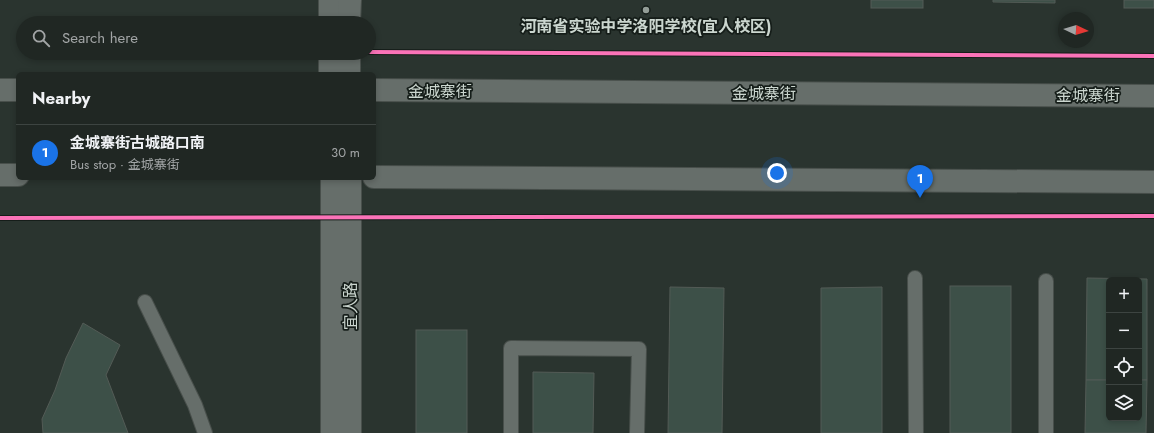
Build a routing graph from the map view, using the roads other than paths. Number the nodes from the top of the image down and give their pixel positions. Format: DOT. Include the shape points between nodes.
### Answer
graph roads {
  1 [pos="330,0"];
  2 [pos="350,0"];
  3 [pos="330,16"];
  4 [pos="349,16"];
  5 [pos="330,60"];
  6 [pos="349,60"];
  7 [pos="330,72"];
  8 [pos="349,72"];
  9 [pos="0,90"];
  10 [pos="16,90"];
  11 [pos="376,90"];
  12 [pos="1154,96"];
  13 [pos="0,175"];
  14 [pos="16,175"];
  15 [pos="376,177"];
  16 [pos="332,180"];
  17 [pos="350,180"];
  18 [pos="1154,182"];
  19 [pos="915,278"];
  20 [pos="1046,281"];
  21 [pos="145,302"];
  22 [pos="205,433"];
  23 [pos="332,433"];
  24 [pos="350,433"];
  25 [pos="511,433"];
  26 [pos="637,433"];
  27 [pos="916,433"];
  28 [pos="1046,433"];
  1 -- 3 [label="main road"];
  2 -- 4 [label="main road"];
  5 -- 7 [label="main road"];
  6 -- 8 [label="main road"];
  9 -- 10 [label="main road"];
  11 -- 12 [label="main road, 金城寨街"];
  13 -- 14 [label="main road"];
  15 -- 18 [label="main road"];
  16 -- 23 [label="main road, 宜人路"];
  17 -- 24 [label="main road, 宜人路"];
  19 -- 27 [label="lane"];
  20 -- 28 [label="lane"];
  21 -- 22 [label="lane" via="195,405"];
  25 -- 26 [label="lane" via="511,348 639,349"];
}
